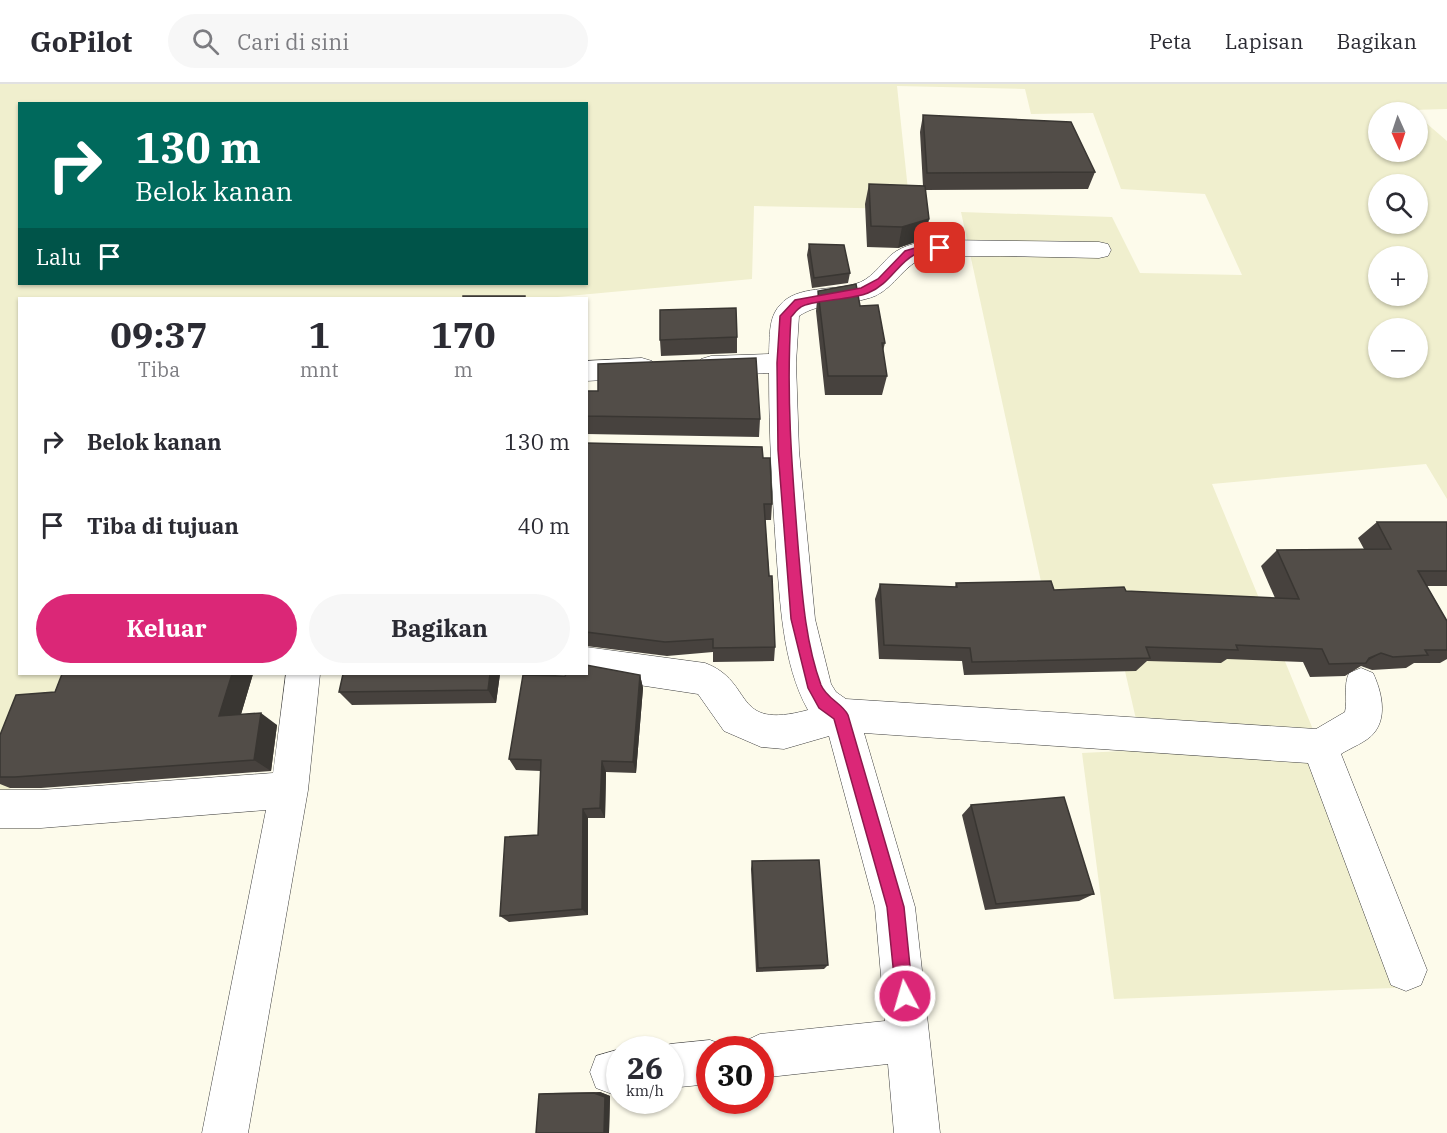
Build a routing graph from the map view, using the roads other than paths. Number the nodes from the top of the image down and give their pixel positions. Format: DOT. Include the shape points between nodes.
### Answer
graph roads {
  1 [pos="1099,250"];
  2 [pos="782,363"];
  3 [pos="588,371"];
  4 [pos="588,662"];
  5 [pos="303,675"];
  6 [pos="1362,684"];
  7 [pos="841,715"];
  8 [pos="1320,747"];
  9 [pos="289,790"];
  10 [pos="0,809"];
  11 [pos="1406,970"];
  12 [pos="909,1040"];
  13 [pos="774,1054"];
  14 [pos="225,1133"];
  15 [pos="917,1133"];
  1 -- 2 [label="street" via="951,248 909,254 882,281 865,291 799,302 789,310 784,324"];
  2 -- 3 [label="street"];
  2 -- 7 [label="street" via="772,450 798,619 815,688 824,704"];
  4 -- 7 [label="street" via="705,679 719,691 735,718 772,732 791,732"];
  5 -- 9 [label="street"];
  6 -- 8 [label="street" via="1365,699 1361,722"];
  7 -- 8 [label="street"];
  7 -- 12 [label="street" via="896,907"];
  8 -- 11 [label="street"];
  9 -- 10 [label="street"];
  9 -- 14 [label="street"];
  12 -- 13 [label="street"];
  12 -- 15 [label="street"];
}
